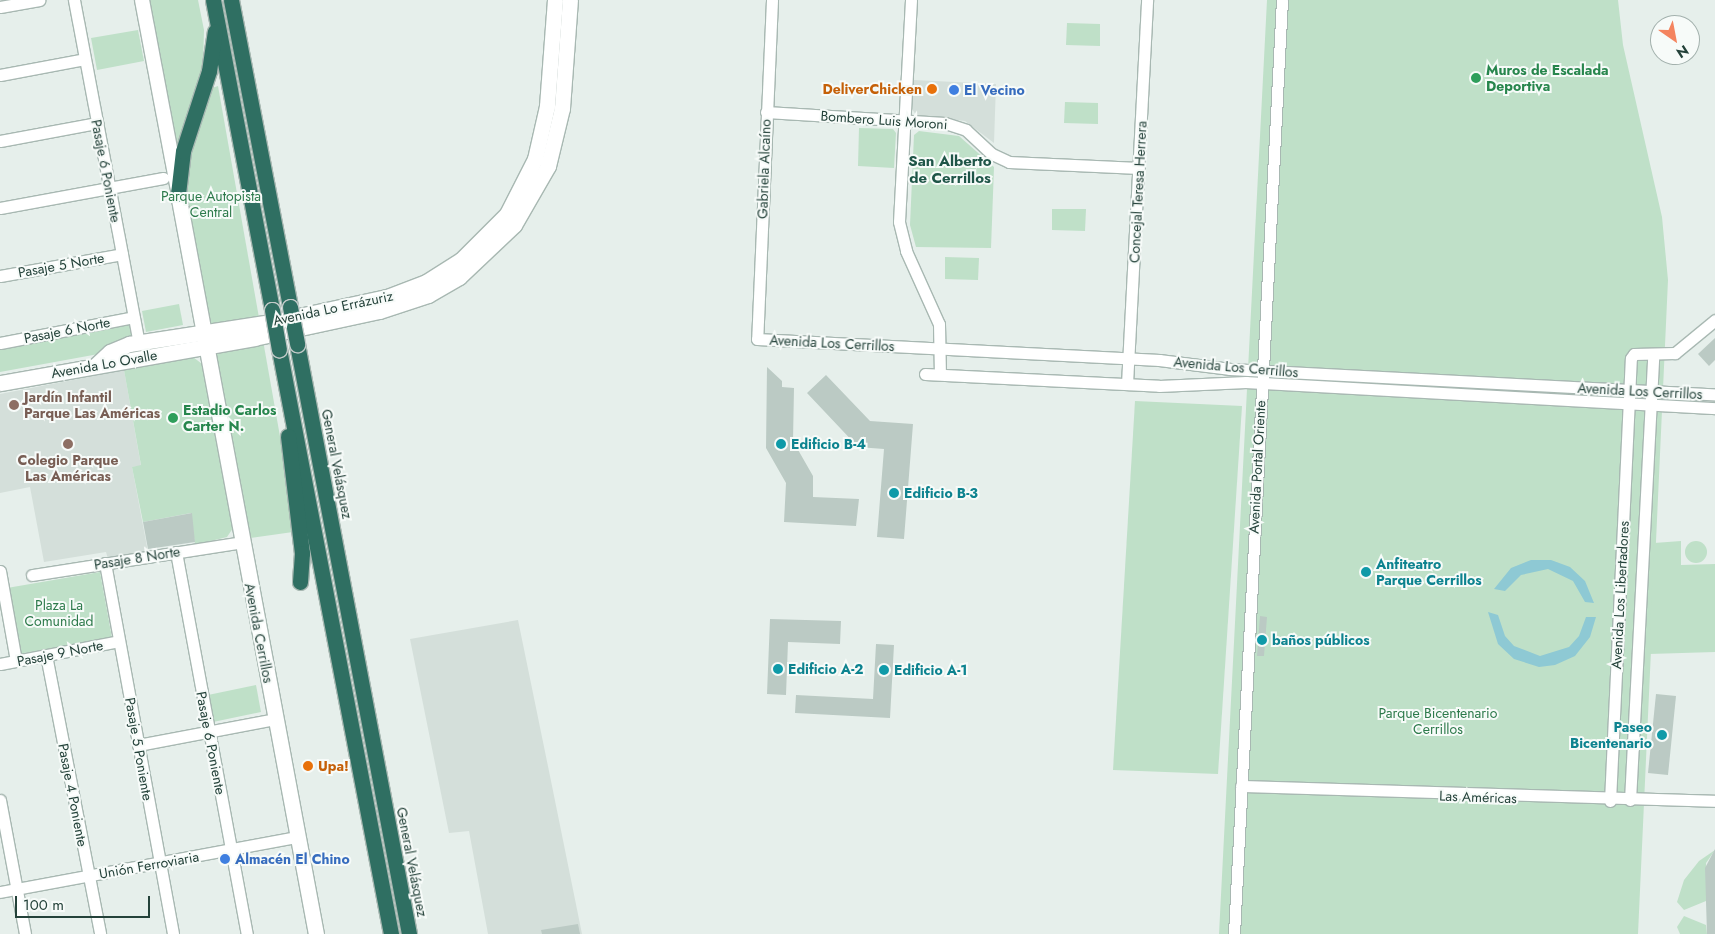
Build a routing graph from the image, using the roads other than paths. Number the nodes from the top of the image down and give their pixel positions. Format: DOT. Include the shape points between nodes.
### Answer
graph roads {
  1 [pos="39,0"];
  2 [pos="74,0"];
  3 [pos="142,0"];
  4 [pos="231,0"];
  5 [pos="555,0"];
  6 [pos="570,0"];
  7 [pos="772,0"];
  8 [pos="910,0"];
  9 [pos="1148,0"];
  10 [pos="1282,0"];
  11 [pos="214,4"];
  12 [pos="0,7"];
  13 [pos="86,59"];
  14 [pos="0,75"];
  15 [pos="766,112"];
  16 [pos="905,120"];
  17 [pos="97,123"];
  18 [pos="0,141"];
  19 [pos="1139,168"];
  20 [pos="164,178"];
  21 [pos="110,188"];
  22 [pos="178,194"];
  23 [pos="0,208"];
  24 [pos="122,254"];
  25 [pos="0,276"];
  26 [pos="134,317"];
  27 [pos="1715,320"];
  28 [pos="206,338"];
  29 [pos="757,338"];
  30 [pos="0,343"];
  31 [pos="139,343"];
  32 [pos="941,349"];
  33 [pos="1653,355"];
  34 [pos="1129,359"];
  35 [pos="96,366"];
  36 [pos="1263,371"];
  37 [pos="925,374"];
  38 [pos="940,374"];
  39 [pos="0,383"];
  40 [pos="1262,383"];
  41 [pos="286,384"];
  42 [pos="1127,384"];
  43 [pos="1630,390"];
  44 [pos="1653,391"];
  45 [pos="1715,394"];
  46 [pos="1630,404"];
  47 [pos="1652,405"];
  48 [pos="1715,408"];
  49 [pos="242,542"];
  50 [pos="176,552"];
  51 [pos="105,563"];
  52 [pos="0,571"];
  53 [pos="32,576"];
  54 [pos="300,582"];
  55 [pos="2,588"];
  56 [pos="119,641"];
  57 [pos="46,655"];
  58 [pos="16,661"];
  59 [pos="0,664"];
  60 [pos="275,719"];
  61 [pos="208,732"];
  62 [pos="138,745"];
  63 [pos="1241,786"];
  64 [pos="0,800"];
  65 [pos="1630,800"];
  66 [pos="1610,801"];
  67 [pos="1715,801"];
  68 [pos="298,837"];
  69 [pos="231,850"];
  70 [pos="159,863"];
  71 [pos="89,876"];
  72 [pos="16,889"];
  73 [pos="0,892"];
  74 [pos="25,934"];
  75 [pos="100,934"];
  76 [pos="173,934"];
  77 [pos="247,934"];
  78 [pos="316,934"];
  79 [pos="391,934"];
  80 [pos="409,934"];
  81 [pos="1234,934"];
  1 -- 12 [label="street"];
  2 -- 13 [label="street, Pasaje 6 Poniente"];
  3 -- 22 [label="street"];
  4 -- 80 [label="highway, General Velásquez, bridge"];
  5 -- 28 [label="main road, Avenida Lo Errázuriz" via="540,142 516,200 486,238 449,269 399,294"];
  6 -- 28 [label="main road, Avenida Lo Errázuriz" via="564,92 554,149 535,195 493,250 459,277 404,304"];
  7 -- 15 [label="street, Gabriela Alcaíno"];
  8 -- 16 [label="street"];
  9 -- 19 [label="street, Concejal Teresa Herrera"];
  10 -- 36 [label="street, Avenida Portal Oriente"];
  11 -- 22 [label="highway" via="210,63 183,151"];
  11 -- 41 [label="highway, bridge"];
  13 -- 14 [label="street"];
  13 -- 17 [label="street, Pasaje 6 Poniente"];
  15 -- 16 [label="street, Bombero Luis Moroni"];
  15 -- 29 [label="street, Gabriela Alcaíno"];
  16 -- 19 [label="street, Bombero Luis Moroni" via="956,125 998,158 1009,162"];
  16 -- 32 [label="street" via="899,208 901,236 935,312"];
  17 -- 18 [label="street"];
  17 -- 21 [label="street, Pasaje 6 Poniente"];
  19 -- 34 [label="street, Concejal Teresa Herrera"];
  20 -- 21 [label="street"];
  21 -- 23 [label="street"];
  21 -- 24 [label="street, Pasaje 6 Poniente"];
  22 -- 28 [label="main road, Avenida Cerrillos"];
  24 -- 25 [label="street, Pasaje 5 Norte"];
  24 -- 26 [label="street, Pasaje 6 Poniente"];
  26 -- 30 [label="street, Pasaje 6 Norte"];
  26 -- 31 [label="street, Pasaje 6 Poniente"];
  27 -- 33 [label="street" via="1681,350"];
  28 -- 31 [label="main road, Avenida Lo Errázuriz"];
  28 -- 35 [label="main road, Avenida Lo Ovalle"];
  28 -- 49 [label="main road, Avenida Cerrillos"];
  29 -- 32 [label="street, Avenida Los Cerrillos"];
  31 -- 35 [label="main road, Avenida Lo Errázuriz" via="110,352"];
  32 -- 34 [label="street, Avenida Los Cerrillos"];
  32 -- 38 [label="street"];
  33 -- 43 [label="street, Avenida Los Libertadores" via="1634,354 1630,358"];
  33 -- 44 [label="street, Avenida Los Libertadores"];
  34 -- 36 [label="street, Avenida Los Cerrillos"];
  34 -- 42 [label="street, Concejal Teresa Herrera"];
  35 -- 39 [label="main road, Avenida Lo Ovalle"];
  36 -- 40 [label="street, Avenida Portal Oriente"];
  36 -- 43 [label="street, Avenida Los Cerrillos"];
  37 -- 38 [label="street, Avenida Los Cerrillos"];
  38 -- 42 [label="street, Avenida Los Cerrillos"];
  40 -- 42 [label="street, Avenida Los Cerrillos"];
  40 -- 46 [label="street, Avenida Los Cerrillos"];
  40 -- 63 [label="street, Avenida Portal Oriente"];
  41 -- 54 [label="highway" via="290,459 302,553"];
  41 -- 79 [label="highway"];
  43 -- 44 [label="street, Avenida Los Cerrillos"];
  43 -- 46 [label="street, Avenida Los Libertadores"];
  44 -- 45 [label="street, Avenida Los Cerrillos"];
  44 -- 47 [label="street, Avenida Los Libertadores"];
  46 -- 47 [label="street, Avenida Los Cerrillos"];
  46 -- 66 [label="street, Avenida Los Libertadores"];
  47 -- 48 [label="street, Avenida Los Cerrillos"];
  47 -- 65 [label="street, Avenida Los Libertadores"];
  49 -- 50 [label="street, Pasaje 8 Norte"];
  49 -- 60 [label="main road, Avenida Cerrillos"];
  50 -- 51 [label="street, Pasaje 8 Norte"];
  50 -- 61 [label="street, Pasaje 6 Poniente"];
  51 -- 53 [label="street, Pasaje 8 Norte"];
  51 -- 56 [label="street, Pasaje 5 Poniente"];
  52 -- 55 [label="street"];
  55 -- 58 [label="street"];
  56 -- 57 [label="street, Pasaje 9 Norte"];
  56 -- 62 [label="street, Pasaje 5 Poniente"];
  57 -- 58 [label="street, Pasaje 9 Norte"];
  57 -- 71 [label="street, Pasaje 4 Poniente"];
  58 -- 59 [label="street, Pasaje 9 Norte"];
  60 -- 61 [label="street"];
  60 -- 68 [label="main road, Avenida Cerrillos"];
  61 -- 62 [label="street"];
  61 -- 69 [label="street, Pasaje 6 Poniente"];
  62 -- 70 [label="street, Pasaje 5 Poniente"];
  63 -- 66 [label="street, Las Américas"];
  63 -- 81 [label="street, Avenida Portal Oriente"];
  64 -- 72 [label="street"];
  65 -- 66 [label="street, Las Américas"];
  65 -- 67 [label="street, Las Américas"];
  68 -- 69 [label="street, Unión Ferroviaria"];
  68 -- 78 [label="main road, Avenida Cerrillos"];
  69 -- 70 [label="street, Unión Ferroviaria"];
  69 -- 77 [label="street, Pasaje 6 Poniente"];
  70 -- 71 [label="street, Unión Ferroviaria"];
  70 -- 76 [label="street, Pasaje 5 Poniente"];
  71 -- 72 [label="street, Unión Ferroviaria"];
  71 -- 75 [label="street, Pasaje 4 Poniente"];
  72 -- 73 [label="street, Unión Ferroviaria"];
  72 -- 74 [label="street"];
}
